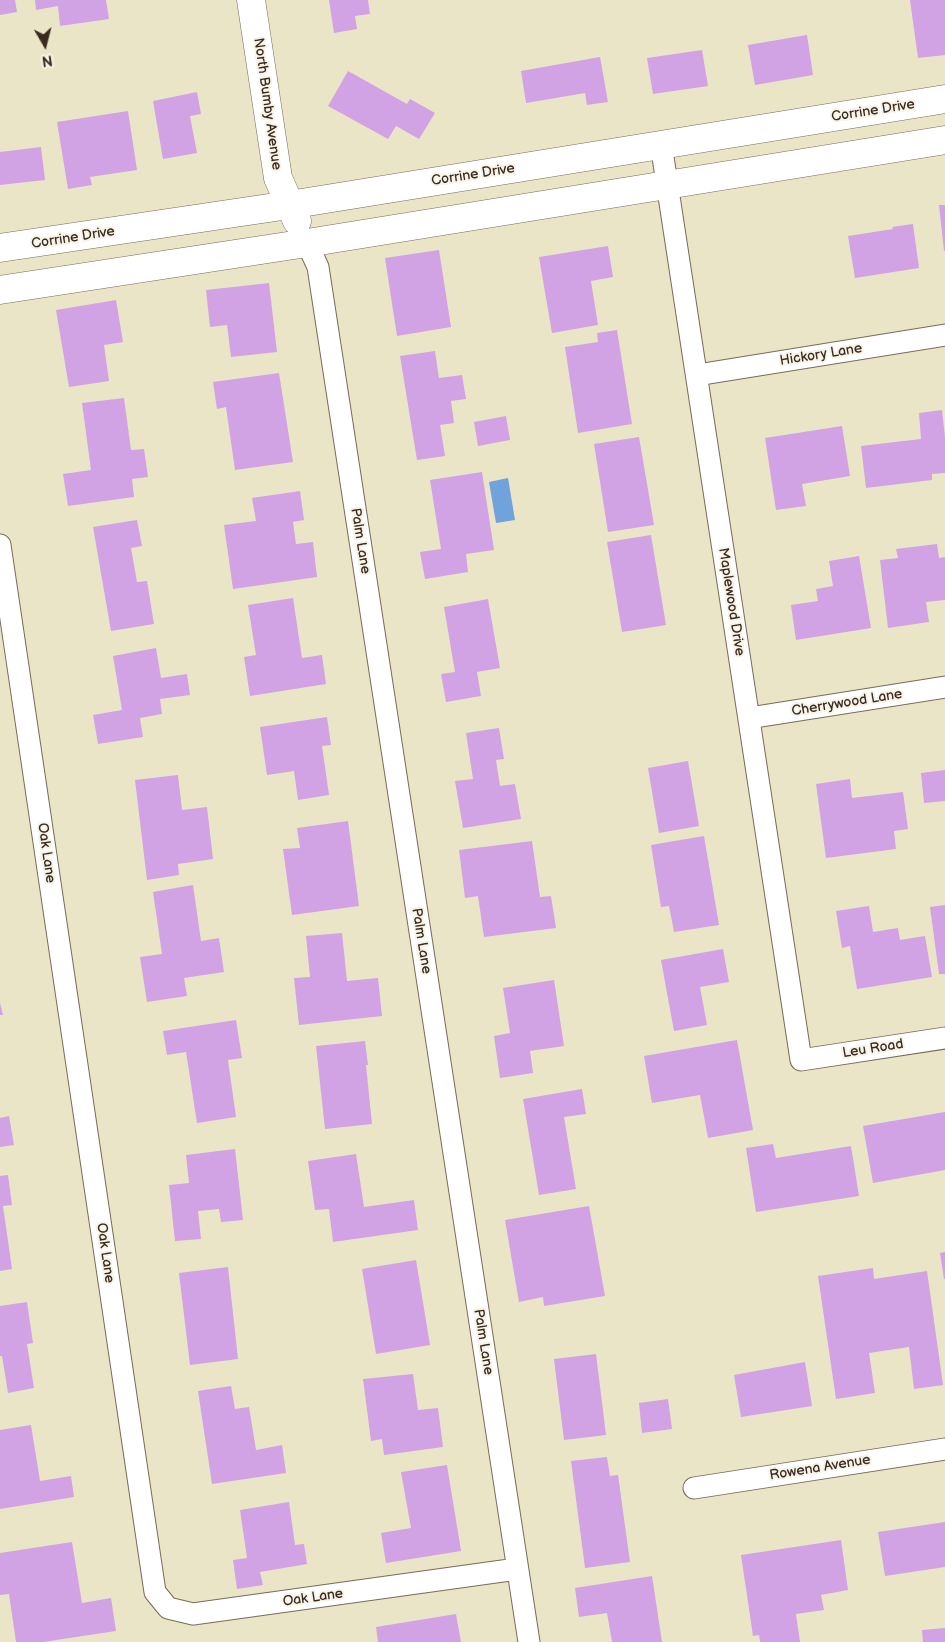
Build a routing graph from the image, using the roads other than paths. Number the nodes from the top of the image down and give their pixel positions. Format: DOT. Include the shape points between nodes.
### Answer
graph roads {
  1 [pos="251,0"];
  2 [pos="945,99"];
  3 [pos="945,140"];
  4 [pos="661,144"];
  5 [pos="668,185"];
  6 [pos="289,205"];
  7 [pos="307,243"];
  8 [pos="0,248"];
  9 [pos="0,290"];
  10 [pos="945,335"];
  11 [pos="697,375"];
  12 [pos="0,545"];
  13 [pos="945,687"];
  14 [pos="749,718"];
  15 [pos="945,1038"];
  16 [pos="801,1060"];
  17 [pos="945,1449"];
  18 [pos="694,1488"];
  19 [pos="517,1569"];
  20 [pos="529,1642"];
  1 -- 6 [label="street, North Bumby Avenue" via="278,178"];
  2 -- 4 [label="street, Corrine Drive"];
  3 -- 5 [label="street"];
  4 -- 5 [label="street, Maplewood Drive"];
  4 -- 6 [label="street, Corrine Drive"];
  5 -- 7 [label="street"];
  5 -- 11 [label="street, Maplewood Drive"];
  6 -- 7 [label="street, North Bumby Avenue"];
  6 -- 8 [label="street, Corrine Drive"];
  7 -- 9 [label="street"];
  7 -- 19 [label="street, Palm Lane" via="318,267"];
  10 -- 11 [label="street, Hickory Lane"];
  11 -- 14 [label="street, Maplewood Drive"];
  12 -- 19 [label="street, Oak Lane" via="155,1592 168,1608 193,1614"];
  13 -- 14 [label="street, Cherrywood Lane"];
  14 -- 16 [label="street, Maplewood Drive"];
  15 -- 16 [label="street, Leu Road"];
  17 -- 18 [label="street, Rowena Avenue"];
  19 -- 20 [label="street, Palm Lane"];
}
